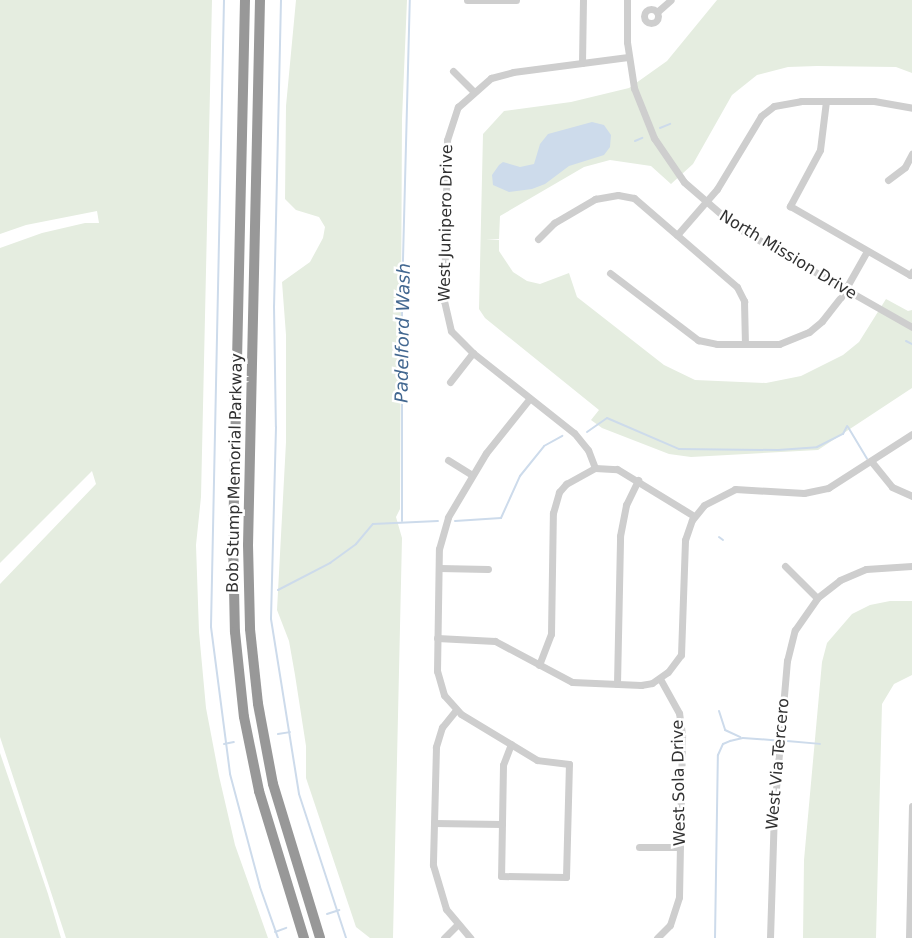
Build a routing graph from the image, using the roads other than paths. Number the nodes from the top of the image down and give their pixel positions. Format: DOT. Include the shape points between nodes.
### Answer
graph roads {
  1 [pos="245,0"];
  2 [pos="260,0"];
  3 [pos="467,0"];
  4 [pos="583,0"];
  5 [pos="627,0"];
  6 [pos="671,0"];
  7 [pos="516,1"];
  8 [pos="657,12"];
  9 [pos="628,57"];
  10 [pos="582,63"];
  11 [pos="453,71"];
  12 [pos="473,91"];
  13 [pos="826,101"];
  14 [pos="912,108"];
  15 [pos="912,154"];
  16 [pos="888,180"];
  17 [pos="705,203"];
  18 [pos="677,235"];
  19 [pos="538,239"];
  20 [pos="867,250"];
  21 [pos="610,273"];
  22 [pos="911,273"];
  23 [pos="845,290"];
  24 [pos="912,327"];
  25 [pos="745,344"];
  26 [pos="473,353"];
  27 [pos="450,382"];
  28 [pos="530,398"];
  29 [pos="912,434"];
  30 [pos="448,460"];
  31 [pos="871,461"];
  32 [pos="595,468"];
  33 [pos="472,475"];
  34 [pos="638,480"];
  35 [pos="912,496"];
  36 [pos="694,516"];
  37 [pos="785,566"];
  38 [pos="912,566"];
  39 [pos="439,568"];
  40 [pos="488,569"];
  41 [pos="818,598"];
  42 [pos="438,638"];
  43 [pos="539,665"];
  44 [pos="660,679"];
  45 [pos="617,684"];
  46 [pos="456,710"];
  47 [pos="511,744"];
  48 [pos="912,806"];
  49 [pos="434,823"];
  50 [pos="502,824"];
  51 [pos="912,838"];
  52 [pos="639,847"];
  53 [pos="680,847"];
  54 [pos="457,925"];
  55 [pos="304,938"];
  56 [pos="320,938"];
  57 [pos="444,938"];
  58 [pos="470,938"];
  59 [pos="657,938"];
  60 [pos="770,938"];
  61 [pos="909,938"];
  1 -- 55 [label="highway, Bob Stump Memorial Parkway" via="233,540 235,632 244,717 259,791"];
  2 -- 56 [label="highway, Bob Stump Memorial Parkway" via="248,536 250,629 258,704 273,784"];
  3 -- 7 [label="street"];
  4 -- 10 [label="street"];
  5 -- 9 [label="street, North Mission Drive"];
  6 -- 8 [label="street"];
  9 -- 10 [label="street, West Junipero Drive"];
  9 -- 17 [label="street, North Mission Drive" via="640,105 654,138 675,171"];
  10 -- 12 [label="street, West Junipero Drive" via="491,78"];
  11 -- 12 [label="street"];
  12 -- 26 [label="street, West Junipero Drive" via="458,107 447,140 444,301 450,331"];
  13 -- 14 [label="street" via="884,101"];
  13 -- 17 [label="street" via="784,103 761,116"];
  13 -- 20 [label="street" via="820,150 790,206"];
  15 -- 16 [label="street" via="905,167"];
  17 -- 18 [label="street"];
  17 -- 23 [label="street, North Mission Drive" via="742,231"];
  18 -- 19 [label="street" via="643,204 627,196 596,199 554,223"];
  18 -- 25 [label="street" via="737,287 744,301"];
  20 -- 22 [label="street"];
  20 -- 23 [label="street"];
  21 -- 25 [label="street" via="691,337 710,343"];
  23 -- 24 [label="street, North Mission Drive"];
  23 -- 25 [label="street" via="831,311 809,332 778,344"];
  26 -- 27 [label="street"];
  26 -- 28 [label="street, West Junipero Drive"];
  28 -- 32 [label="street, West Junipero Drive" via="580,439"];
  28 -- 33 [label="street"];
  29 -- 31 [label="street"];
  30 -- 33 [label="street"];
  31 -- 35 [label="street" via="892,487"];
  31 -- 36 [label="street" via="837,484 818,491 743,488 727,491 711,499"];
  32 -- 34 [label="street" via="617,469"];
  32 -- 43 [label="street" via="566,484 555,502 551,634"];
  33 -- 39 [label="street" via="448,517 439,549"];
  34 -- 36 [label="street"];
  34 -- 45 [label="street" via="626,505 620,531"];
  36 -- 44 [label="street" via="685,540 683,648 677,662"];
  37 -- 41 [label="street"];
  38 -- 41 [label="street, West Via Tercero" via="866,569 840,580"];
  39 -- 40 [label="street"];
  39 -- 42 [label="street"];
  41 -- 60 [label="street, West Via Tercero" via="791,641 780,736 769,899"];
  42 -- 43 [label="street" via="495,641"];
  42 -- 46 [label="street" via="438,678 444,695"];
  43 -- 45 [label="street" via="572,682"];
  44 -- 45 [label="street" via="641,685"];
  44 -- 53 [label="street, West Sola Drive" via="681,722"];
  46 -- 47 [label="street"];
  46 -- 49 [label="street" via="442,728 436,747"];
  47 -- 50 [label="street" via="503,765"];
  47 -- 50 [label="street" via="537,760 569,764 566,877 501,876"];
  48 -- 51 [label="street"];
  49 -- 50 [label="street"];
  49 -- 54 [label="street" via="435,880 443,903"];
  51 -- 61 [label="street"];
  52 -- 53 [label="street"];
  53 -- 59 [label="street, West Sola Drive" via="677,907 670,925"];
  54 -- 57 [label="street"];
  54 -- 58 [label="street"];
}
